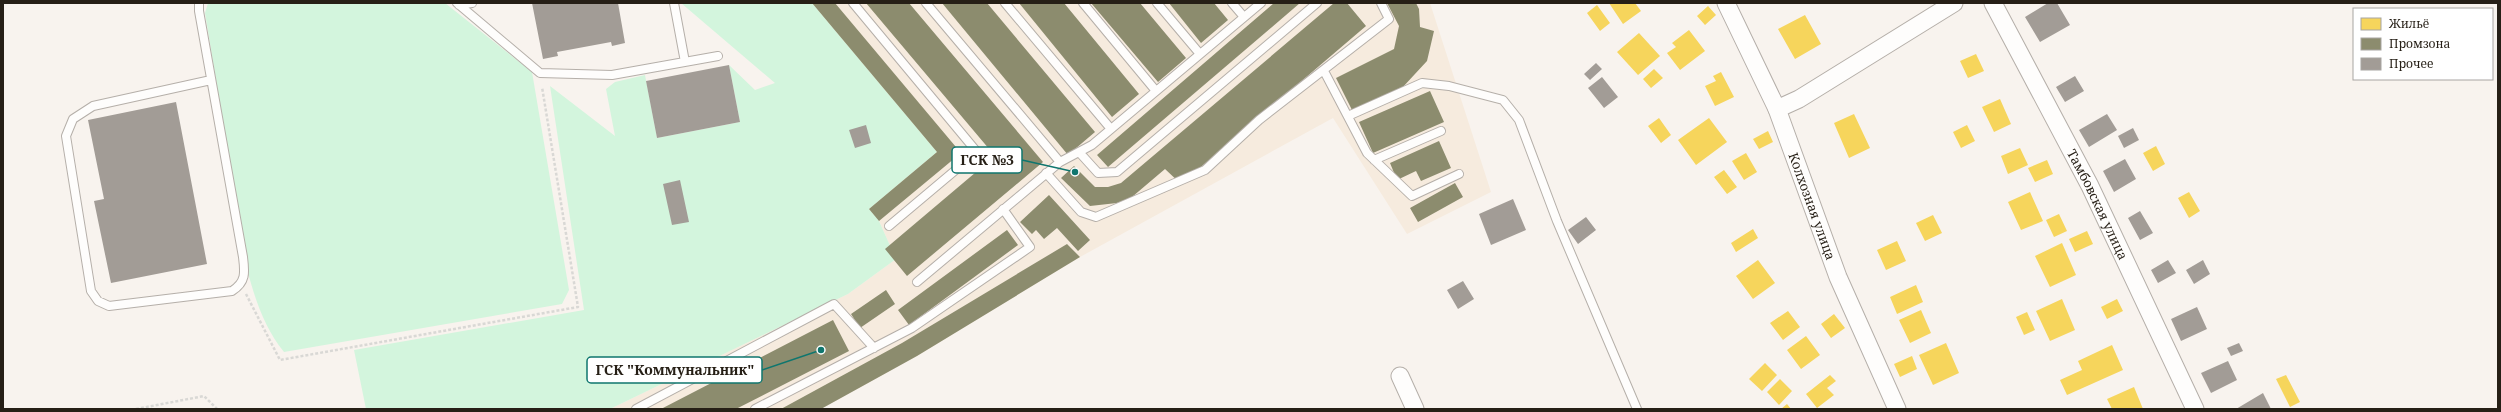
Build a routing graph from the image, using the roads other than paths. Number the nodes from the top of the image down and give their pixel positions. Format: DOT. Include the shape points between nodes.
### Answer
graph roads {
  1 [pos="199,3"];
  2 [pos="472,3"];
  3 [pos="674,3"];
  4 [pos="853,3"];
  5 [pos="926,3"];
  6 [pos="1005,3"];
  7 [pos="1083,3"];
  8 [pos="1157,3"];
  9 [pos="1232,3"];
  10 [pos="1261,3"];
  11 [pos="1317,3"];
  12 [pos="1381,3"];
  13 [pos="1726,3"];
  14 [pos="1954,3"];
  15 [pos="1993,3"];
  16 [pos="458,4"];
  17 [pos="1244,17"];
  18 [pos="1200,54"];
  19 [pos="718,56"];
  20 [pos="685,62"];
  21 [pos="1324,71"];
  22 [pos="211,80"];
  23 [pos="1156,91"];
  24 [pos="1777,109"];
  25 [pos="1348,116"];
  26 [pos="1110,129"];
  27 [pos="1441,131"];
  28 [pos="1079,152"];
  29 [pos="1374,160"];
  30 [pos="1060,162"];
  31 [pos="1046,173"];
  32 [pos="1459,174"];
  33 [pos="1003,210"];
  34 [pos="889,226"];
  35 [pos="917,282"];
  36 [pos="874,348"];
  37 [pos="1400,376"];
  38 [pos="636,409"];
  39 [pos="755,409"];
  40 [pos="1415,409"];
  41 [pos="1637,409"];
  42 [pos="1897,409"];
  43 [pos="2195,409"];
  1 -- 22 [label="lane" via="198,11"];
  2 -- 16 [label="lane"];
  3 -- 20 [label="lane"];
  4 -- 34 [label="lane" via="977,152"];
  5 -- 30 [label="lane"];
  6 -- 26 [label="lane"];
  7 -- 23 [label="lane"];
  8 -- 18 [label="lane"];
  9 -- 17 [label="lane"];
  10 -- 17 [label="lane"];
  11 -- 28 [label="lane" via="1117,172 1098,173"];
  12 -- 21 [label="lane" via="1390,19"];
  13 -- 24 [label="street, Колхозная улица"];
  14 -- 24 [label="street"];
  15 -- 43 [label="street, Тамбовская улица" via="2090,186"];
  16 -- 20 [label="lane" via="540,73 612,75"];
  17 -- 18 [label="lane"];
  18 -- 23 [label="lane"];
  19 -- 20 [label="lane"];
  21 -- 25 [label="lane"];
  21 -- 31 [label="lane" via="1259,120 1205,170 1096,217 1081,212"];
  22 -- 22 [label="lane" via="245,273 242,285 228,292 109,306 98,302 91,291 66,136 73,119 93,106"];
  23 -- 26 [label="lane"];
  24 -- 42 [label="street, Колхозная улица" via="1838,277"];
  25 -- 29 [label="lane" via="1367,153"];
  25 -- 41 [label="lane" via="1422,83 1449,86 1503,100 1519,120 1557,222"];
  26 -- 28 [label="lane" via="1092,145"];
  27 -- 29 [label="lane"];
  28 -- 30 [label="lane"];
  29 -- 32 [label="lane" via="1412,196"];
  30 -- 31 [label="lane"];
  31 -- 33 [label="lane"];
  33 -- 35 [label="lane"];
  33 -- 36 [label="lane" via="1030,247 912,328"];
  36 -- 38 [label="lane" via="834,304"];
  36 -- 39 [label="lane"];
  37 -- 40 [label="street"];
}
